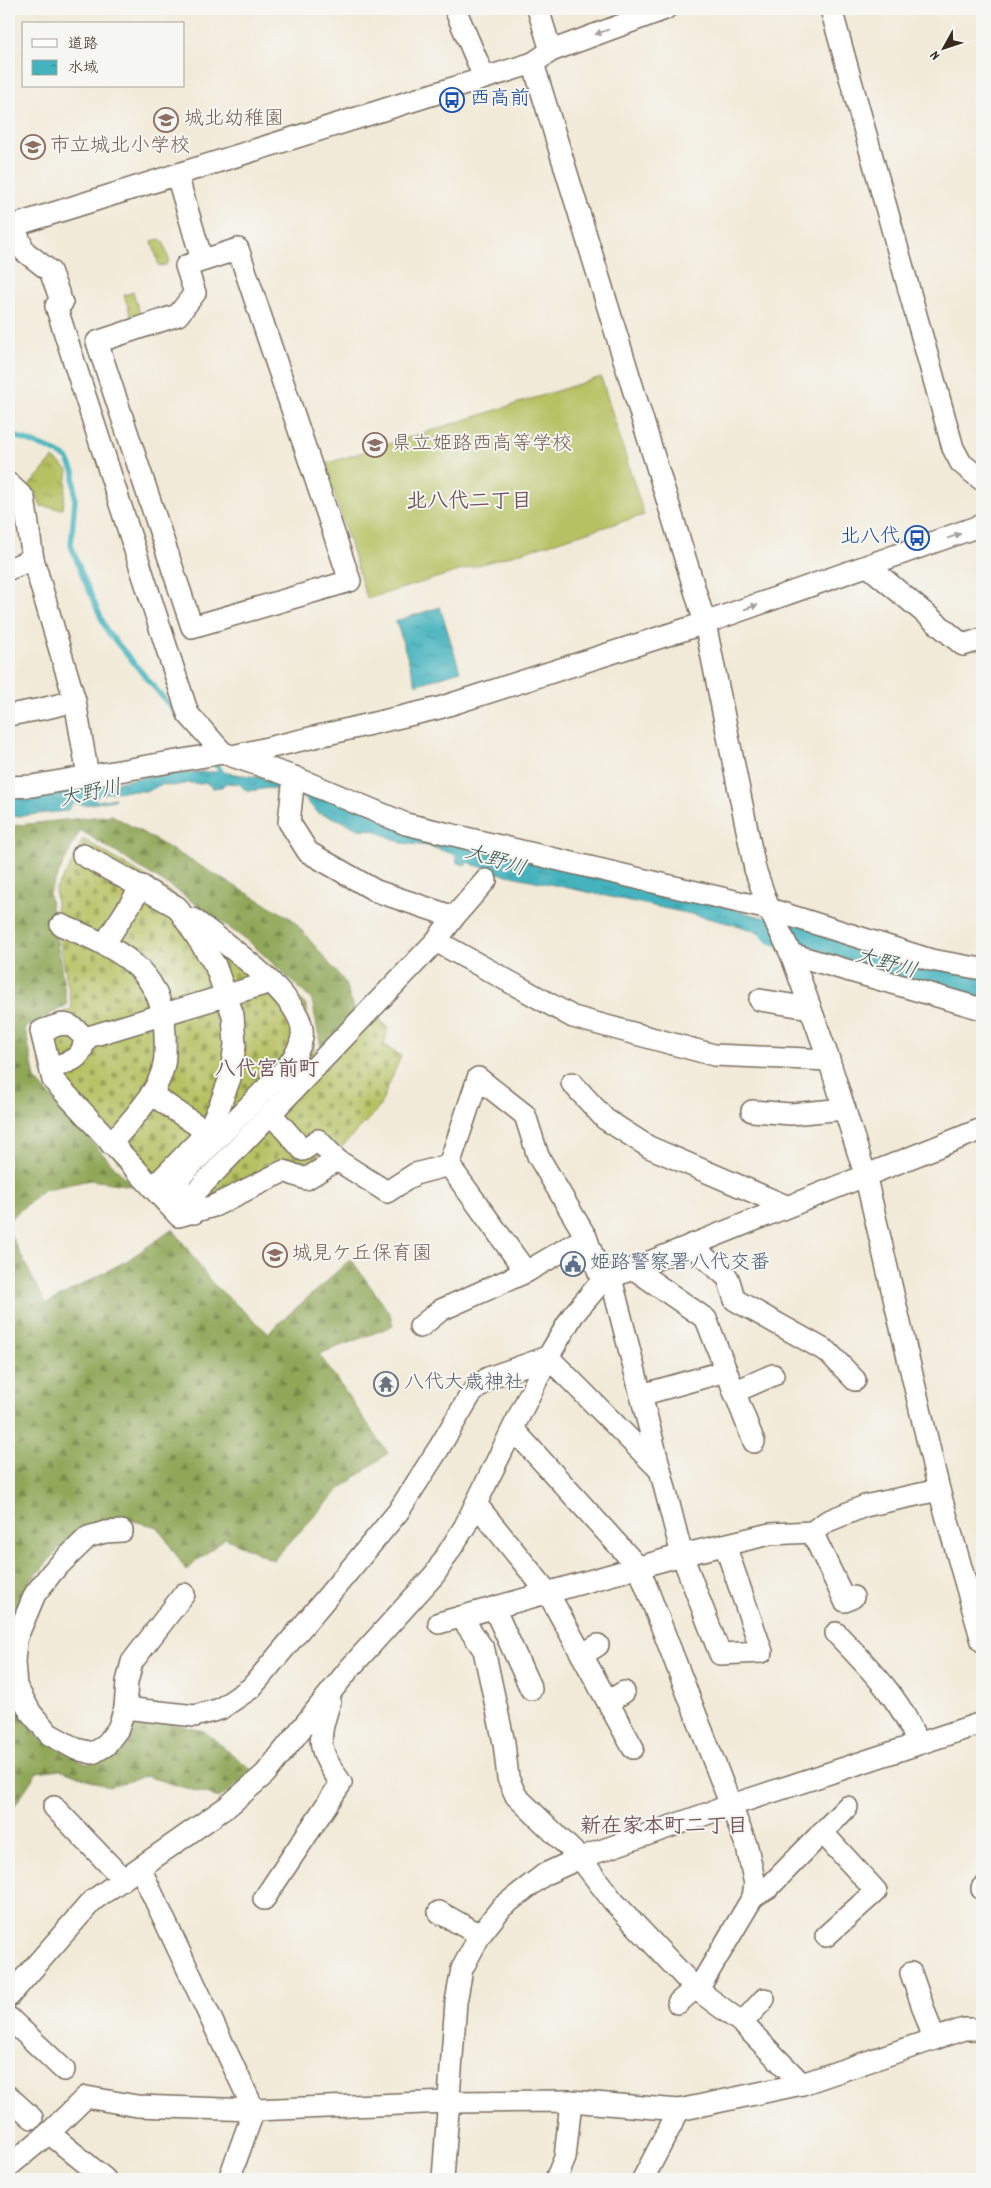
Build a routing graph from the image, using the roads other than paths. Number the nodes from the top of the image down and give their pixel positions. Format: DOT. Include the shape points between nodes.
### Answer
graph roads {
  1 [pos="455,9"];
  2 [pos="538,9"];
  3 [pos="664,9"];
  4 [pos="831,9"];
  5 [pos="551,51"];
  6 [pos="533,63"];
  7 [pos="484,77"];
  8 [pos="177,175"];
  9 [pos="11,226"];
  10 [pos="202,260"];
  11 [pos="982,480"];
  12 [pos="9,484"];
  13 [pos="982,526"];
  14 [pos="33,559"];
  15 [pos="868,566"];
  16 [pos="9,569"];
  17 [pos="705,623"];
  18 [pos="982,639"];
  19 [pos="75,700"];
  20 [pos="9,715"];
  21 [pos="228,754"];
  22 [pos="88,776"];
  23 [pos="294,777"];
  24 [pos="9,787"];
  25 [pos="83,856"];
  26 [pos="486,880"];
  27 [pos="142,886"];
  28 [pos="177,907"];
  29 [pos="769,909"];
  30 [pos="454,917"];
  31 [pos="61,925"];
  32 [pos="436,941"];
  33 [pos="105,944"];
  34 [pos="789,950"];
  35 [pos="982,969"];
  36 [pos="271,982"];
  37 [pos="227,996"];
  38 [pos="760,1000"];
  39 [pos="810,1008"];
  40 [pos="982,1009"];
  41 [pos="165,1014"];
  42 [pos="85,1038"];
  43 [pos="829,1060"];
  44 [pos="51,1068"];
  45 [pos="572,1083"];
  46 [pos="152,1094"];
  47 [pos="844,1109"];
  48 [pos="752,1111"];
  49 [pos="271,1114"];
  50 [pos="982,1129"];
  51 [pos="207,1132"];
  52 [pos="111,1144"];
  53 [pos="337,1160"];
  54 [pos="449,1166"];
  55 [pos="865,1174"];
  56 [pos="153,1188"];
  57 [pos="786,1206"];
  58 [pos="187,1210"];
  59 [pos="586,1237"];
  60 [pos="691,1246"];
  61 [pos="634,1269"];
  62 [pos="526,1272"];
  63 [pos="606,1280"];
  64 [pos="420,1327"];
  65 [pos="548,1357"];
  66 [pos="726,1371"];
  67 [pos="773,1375"];
  68 [pos="855,1380"];
  69 [pos="734,1392"];
  70 [pos="641,1395"];
  71 [pos="513,1429"];
  72 [pos="754,1442"];
  73 [pos="661,1471"];
  74 [pos="939,1490"];
  75 [pos="476,1504"];
  76 [pos="122,1531"];
  77 [pos="812,1532"];
  78 [pos="725,1545"];
  79 [pos="682,1555"];
  80 [pos="639,1568"];
  81 [pos="548,1593"];
  82 [pos="184,1594"];
  83 [pos="853,1597"];
  84 [pos="494,1608"];
  85 [pos="461,1617"];
  86 [pos="439,1623"];
  87 [pos="836,1634"];
  88 [pos="982,1641"];
  89 [pos="335,1687"];
  90 [pos="531,1689"];
  91 [pos="125,1708"];
  92 [pos="982,1723"];
  93 [pos="917,1744"];
  94 [pos="633,1748"];
  95 [pos="732,1805"];
  96 [pos="54,1807"];
  97 [pos="847,1807"];
  98 [pos="822,1832"];
  99 [pos="580,1858"];
  100 [pos="131,1873"];
  101 [pos="752,1897"];
  102 [pos="264,1899"];
  103 [pos="439,1912"];
  104 [pos="480,1935"];
  105 [pos="826,1936"];
  106 [pos="911,1972"];
  107 [pos="695,1988"];
  108 [pos="9,1996"];
  109 [pos="764,1999"];
  110 [pos="678,2003"];
  111 [pos="9,2018"];
  112 [pos="742,2023"];
  113 [pos="982,2029"];
  114 [pos="934,2040"];
  115 [pos="64,2070"];
  116 [pos="802,2084"];
  117 [pos="9,2097"];
  118 [pos="448,2102"];
  119 [pos="581,2102"];
  120 [pos="254,2110"];
  121 [pos="679,2110"];
  122 [pos="32,2118"];
  123 [pos="49,2133"];
  124 [pos="9,2166"];
  125 [pos="106,2179"];
  126 [pos="229,2179"];
  127 [pos="443,2179"];
  128 [pos="556,2179"];
  129 [pos="643,2179"];
  1 -- 7 [label="street"];
  2 -- 5 [label="street"];
  3 -- 5 [label="street, one-way"];
  4 -- 11 [label="street" via="954,448 961,463"];
  5 -- 6 [label="street"];
  6 -- 7 [label="street"];
  6 -- 17 [label="street"];
  7 -- 8 [label="street"];
  8 -- 9 [label="street"];
  8 -- 10 [label="street"];
  9 -- 21 [label="street" via="24,251 50,271 62,303 56,306 188,714"];
  10 -- 10 [label="street" via="238,249 350,581 192,627 97,342 178,315 195,293 186,266"];
  12 -- 14 [label="street" via="24,498"];
  15 -- 13 [label="street, one-way"];
  14 -- 16 [label="street"];
  14 -- 19 [label="street"];
  17 -- 15 [label="street, one-way"];
  15 -- 18 [label="street" via="963,645"];
  17 -- 21 [label="street" via="439,708"];
  17 -- 29 [label="street" via="755,869"];
  19 -- 20 [label="street"];
  19 -- 22 [label="street"];
  21 -- 22 [label="street"];
  21 -- 23 [label="street"];
  22 -- 24 [label="street"];
  23 -- 29 [label="street" via="406,824"];
  23 -- 30 [label="street" via="289,822 308,852 376,891"];
  25 -- 27 [label="street"];
  26 -- 30 [label="street"];
  27 -- 28 [label="street"];
  27 -- 33 [label="street"];
  28 -- 36 [label="street"];
  28 -- 37 [label="street" via="215,965"];
  29 -- 34 [label="street"];
  29 -- 35 [label="street" via="931,960"];
  30 -- 32 [label="street"];
  31 -- 33 [label="street"];
  32 -- 43 [label="street" via="573,1017 714,1055"];
  32 -- 49 [label="street"];
  33 -- 41 [label="street" via="135,964 155,987"];
  34 -- 39 [label="street"];
  34 -- 40 [label="street"];
  36 -- 37 [label="street"];
  36 -- 58 [label="street" via="300,1017 303,1035 298,1052 180,1177 178,1187"];
  37 -- 41 [label="street"];
  37 -- 51 [label="street" via="233,1015 235,1044 230,1078"];
  38 -- 39 [label="street"];
  39 -- 43 [label="street"];
  41 -- 42 [label="street"];
  41 -- 46 [label="street" via="166,1064"];
  42 -- 44 [label="street" via="77,1058"];
  42 -- 44 [label="street" via="74,1026 62,1023 41,1031"];
  43 -- 47 [label="street"];
  44 -- 52 [label="street" via="53,1080"];
  45 -- 57 [label="street" via="605,1118 649,1148"];
  46 -- 51 [label="street"];
  46 -- 52 [label="street"];
  47 -- 48 [label="street" via="791,1114"];
  47 -- 55 [label="street"];
  49 -- 53 [label="street" via="303,1150 318,1140"];
  49 -- 58 [label="street"];
  50 -- 55 [label="street"];
  51 -- 56 [label="street"];
  52 -- 56 [label="street"];
  53 -- 54 [label="street" via="387,1192 415,1174"];
  53 -- 58 [label="street" via="306,1179 284,1171 214,1206"];
  54 -- 59 [label="street" via="478,1078 525,1115 538,1156"];
  54 -- 62 [label="street"];
  55 -- 57 [label="street"];
  55 -- 74 [label="street"];
  56 -- 58 [label="street"];
  57 -- 60 [label="street"];
  59 -- 62 [label="street"];
  59 -- 63 [label="street"];
  60 -- 61 [label="street"];
  60 -- 68 [label="street" via="728,1278 735,1300 828,1352"];
  61 -- 63 [label="street"];
  61 -- 66 [label="street" via="706,1319"];
  62 -- 64 [label="street" via="441,1310"];
  63 -- 65 [label="street" via="573,1315"];
  63 -- 70 [label="street"];
  65 -- 71 [label="street"];
  65 -- 73 [label="street"];
  65 -- 91 [label="street" via="488,1378 471,1394 398,1512 251,1688 220,1709 195,1716"];
  66 -- 69 [label="street"];
  66 -- 70 [label="street"];
  67 -- 69 [label="street"];
  69 -- 72 [label="street"];
  70 -- 73 [label="street"];
  71 -- 75 [label="street"];
  71 -- 80 [label="street"];
  73 -- 79 [label="street"];
  74 -- 77 [label="street" via="865,1506 828,1521"];
  74 -- 88 [label="street"];
  75 -- 81 [label="street"];
  75 -- 89 [label="street" via="435,1574"];
  76 -- 91 [label="street" via="88,1537 53,1571 35,1594 16,1639 14,1662 16,1686 31,1713 48,1734 76,1749 93,1752 105,1746 118,1729"];
  77 -- 78 [label="street" via="770,1534"];
  77 -- 83 [label="street" via="845,1601"];
  78 -- 79 [label="street"];
  78 -- 79 [label="street" via="762,1652 720,1654"];
  79 -- 80 [label="street"];
  80 -- 81 [label="street"];
  80 -- 95 [label="street"];
  81 -- 84 [label="street"];
  81 -- 94 [label="street" via="590,1650 616,1697"];
  82 -- 91 [label="street" via="132,1662"];
  84 -- 85 [label="street"];
  84 -- 90 [label="street"];
  85 -- 86 [label="street"];
  85 -- 99 [label="street" via="484,1650 508,1778 516,1796"];
  87 -- 93 [label="street" via="883,1684 913,1730"];
  89 -- 100 [label="street" via="265,1774 228,1806"];
  89 -- 102 [label="street" via="322,1727 321,1748 341,1783"];
  92 -- 93 [label="street"];
  93 -- 95 [label="street"];
  95 -- 99 [label="street"];
  95 -- 101 [label="street" via="747,1847 755,1884"];
  96 -- 100 [label="street"];
  97 -- 98 [label="street"];
  98 -- 101 [label="street" via="769,1887"];
  98 -- 105 [label="street" via="876,1891"];
  99 -- 104 [label="street" via="545,1874 521,1891 502,1907"];
  99 -- 107 [label="street" via="613,1900"];
  100 -- 108 [label="street" via="92,1902"];
  100 -- 120 [label="street"];
  101 -- 107 [label="street" via="703,1981"];
  103 -- 104 [label="street"];
  104 -- 118 [label="street" via="462,1969 456,2002"];
  106 -- 114 [label="street"];
  107 -- 110 [label="street"];
  107 -- 112 [label="street"];
  109 -- 112 [label="street"];
  111 -- 115 [label="street"];
  112 -- 116 [label="street"];
  113 -- 114 [label="street" via="964,2029"];
  114 -- 116 [label="street"];
  116 -- 121 [label="street"];
  117 -- 122 [label="street"];
  118 -- 119 [label="street"];
  118 -- 120 [label="street"];
  118 -- 127 [label="street"];
  119 -- 121 [label="street"];
  119 -- 128 [label="street"];
  120 -- 123 [label="street" via="137,2106 86,2097"];
  120 -- 126 [label="street"];
  121 -- 129 [label="street"];
  123 -- 124 [label="street"];
  123 -- 125 [label="street"];
}
